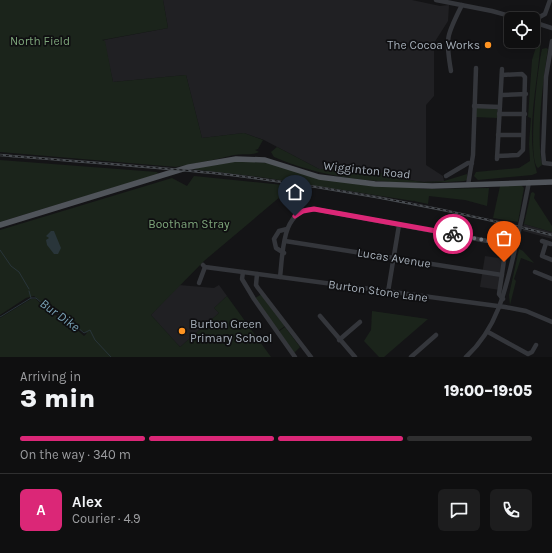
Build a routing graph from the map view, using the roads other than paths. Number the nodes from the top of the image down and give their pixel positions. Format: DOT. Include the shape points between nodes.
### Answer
graph roads {
  1 [pos="436,0"];
  2 [pos="442,0"];
  3 [pos="450,0"];
  4 [pos="550,0"];
  5 [pos="459,5"];
  6 [pos="504,14"];
  7 [pos="540,18"];
  8 [pos="540,24"];
  9 [pos="552,28"];
  10 [pos="552,41"];
  11 [pos="476,68"];
  12 [pos="502,68"];
  13 [pos="451,71"];
  14 [pos="502,75"];
  15 [pos="526,94"];
  16 [pos="502,95"];
  17 [pos="474,106"];
  18 [pos="500,107"];
  19 [pos="499,114"];
  20 [pos="524,114"];
  21 [pos="498,135"];
  22 [pos="523,135"];
  23 [pos="472,163"];
  24 [pos="552,164"];
  25 [pos="446,176"];
  26 [pos="531,182"];
  27 [pos="550,182"];
  28 [pos="471,185"];
  29 [pos="0,225"];
  30 [pos="399,225"];
  31 [pos="287,229"];
  32 [pos="286,241"];
  33 [pos="546,243"];
  34 [pos="284,253"];
  35 [pos="393,258"];
  36 [pos="552,260"];
  37 [pos="243,272"];
  38 [pos="535,272"];
  39 [pos="257,274"];
  40 [pos="502,275"];
  41 [pos="280,277"];
  42 [pos="552,279"];
  43 [pos="199,284"];
  44 [pos="388,292"];
  45 [pos="503,298"];
  46 [pos="500,307"];
  47 [pos="320,316"];
  48 [pos="360,322"];
  49 [pos="552,322"];
  50 [pos="488,332"];
  51 [pos="436,335"];
  52 [pos="339,340"];
  53 [pos="536,345"];
  54 [pos="295,357"];
  55 [pos="311,357"];
  56 [pos="355,357"];
  57 [pos="411,357"];
  58 [pos="467,357"];
  1 -- 2 [label="street"];
  2 -- 5 [label="street"];
  3 -- 5 [label="street"];
  4 -- 7 [label="street" via="545,14"];
  5 -- 6 [label="street"];
  5 -- 13 [label="street" via="448,34 447,49"];
  8 -- 9 [label="street"];
  10 -- 24 [label="street" via="546,77 543,152 546,164"];
  11 -- 17 [label="street"];
  12 -- 14 [label="street"];
  14 -- 15 [label="street" via="525,75"];
  14 -- 16 [label="street"];
  15 -- 16 [label="street"];
  15 -- 20 [label="street"];
  16 -- 18 [label="street"];
  17 -- 18 [label="street"];
  17 -- 23 [label="street"];
  18 -- 19 [label="street"];
  19 -- 20 [label="street"];
  19 -- 21 [label="street"];
  20 -- 22 [label="street"];
  21 -- 22 [label="street"];
  21 -- 22 [label="street" via="497,158 522,153"];
  23 -- 25 [label="street"];
  23 -- 28 [label="street"];
  26 -- 27 [label="main road, Wigginton Road"];
  26 -- 28 [label="main road, Wigginton Road"];
  26 -- 45 [label="street, bridge"];
  28 -- 29 [label="main road, Wigginton Road" via="400,186 351,182 319,177 265,160 236,159 189,167"];
  30 -- 31 [label="street" via="310,209 295,216"];
  30 -- 35 [label="street"];
  30 -- 40 [label="street" via="504,244 506,248"];
  31 -- 32 [label="street"];
  31 -- 34 [label="street" via="279,231 274,239 276,248"];
  32 -- 34 [label="street"];
  32 -- 35 [label="street, Lucas Avenue"];
  33 -- 36 [label="street" via="542,256"];
  34 -- 41 [label="street"];
  35 -- 40 [label="street, Lucas Avenue"];
  35 -- 44 [label="street"];
  37 -- 39 [label="street, Burton Stone Lane"];
  37 -- 43 [label="street, Burton Stone Lane" via="204,266"];
  37 -- 54 [label="street" via="242,279 254,299"];
  38 -- 42 [label="street"];
  39 -- 41 [label="street, Burton Stone Lane"];
  39 -- 55 [label="street" via="258,288"];
  40 -- 45 [label="street" via="498,294"];
  41 -- 44 [label="street, Burton Stone Lane"];
  44 -- 46 [label="street, Burton Stone Lane"];
  45 -- 46 [label="street"];
  46 -- 49 [label="street, Burton Stone Lane" via="526,311"];
  46 -- 50 [label="street"];
  47 -- 52 [label="street"];
  48 -- 52 [label="street"];
  50 -- 53 [label="street" via="528,354"];
  50 -- 58 [label="street"];
  51 -- 57 [label="street"];
  52 -- 56 [label="street"];
}
